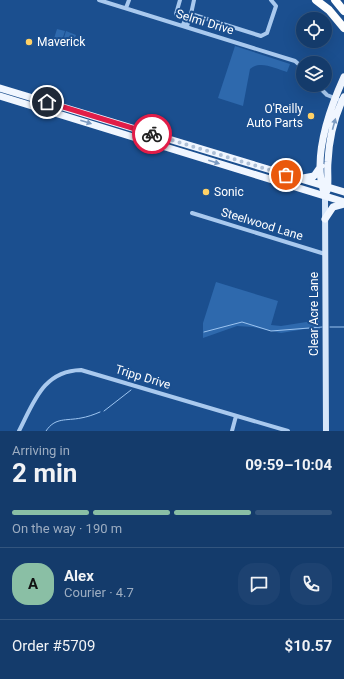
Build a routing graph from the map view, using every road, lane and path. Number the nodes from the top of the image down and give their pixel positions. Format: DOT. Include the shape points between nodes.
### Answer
graph roads {
  1 [pos="99,0"];
  2 [pos="129,0"];
  3 [pos="180,0"];
  4 [pos="194,0"];
  5 [pos="271,0"];
  6 [pos="316,0"];
  7 [pos="335,0"];
  8 [pos="126,8"];
  9 [pos="344,11"];
  10 [pos="176,14"];
  11 [pos="191,14"];
  12 [pos="185,25"];
  13 [pos="344,28"];
  14 [pos="296,62"];
  15 [pos="344,77"];
  16 [pos="0,82"];
  17 [pos="0,88"];
  18 [pos="324,92"];
  19 [pos="16,93"];
  20 [pos="0,96"];
  21 [pos="340,99"];
  22 [pos="0,101"];
  23 [pos="22,103"];
  24 [pos="321,166"];
  25 [pos="298,178"];
  26 [pos="325,186"];
  27 [pos="344,192"];
  28 [pos="325,197"];
  29 [pos="344,203"];
  30 [pos="192,213"];
  31 [pos="325,219"];
  32 [pos="325,254"];
  33 [pos="236,416"];
  34 [pos="19,431"];
  35 [pos="232,431"];
  36 [pos="288,431"];
  37 [pos="326,431"];
  1 -- 8 [label="street, Selmi Drive"];
  2 -- 8 [label="street"];
  3 -- 10 [label="street"];
  4 -- 11 [label="street"];
  5 -- 11 [label="street" via="276,6 267,33 261,36"];
  6 -- 13 [label="highway"];
  7 -- 9 [label="highway"];
  8 -- 12 [label="street, Selmi Drive"];
  11 -- 12 [label="street" via="186,17"];
  12 -- 14 [label="street, Selmi Drive"];
  15 -- 21 [label="main road, Clear Acre Lane"];
  16 -- 19 [label="main road"];
  17 -- 19 [label="main road"];
  18 -- 21 [label="street"];
  19 -- 25 [label="main road"];
  20 -- 23 [label="main road"];
  21 -- 24 [label="main road, Clear Acre Lane" via="326,128"];
  26 -- 21 [label="main road, Clear Acre Lane, one-way" via="330,142"];
  22 -- 23 [label="main road"];
  23 -- 28 [label="main road, one-way"];
  24 -- 25 [label="main road" via="314,176"];
  24 -- 26 [label="main road, Clear Acre Lane"];
  25 -- 26 [label="main road"];
  26 -- 27 [label="main road"];
  26 -- 28 [label="main road, Clear Acre Lane"];
  28 -- 29 [label="main road"];
  28 -- 31 [label="street, Clear Acre Lane"];
  29 -- 31 [label="main road" via="333,207"];
  30 -- 32 [label="street, Steelwood Lane"];
  31 -- 32 [label="street, Clear Acre Lane"];
  32 -- 37 [label="street, Clear Acre Lane"];
  33 -- 34 [label="street, Tripp Drive" via="87,371 73,370 57,375 45,384"];
  33 -- 35 [label="street"];
  33 -- 36 [label="street, Tripp Drive"];
}
